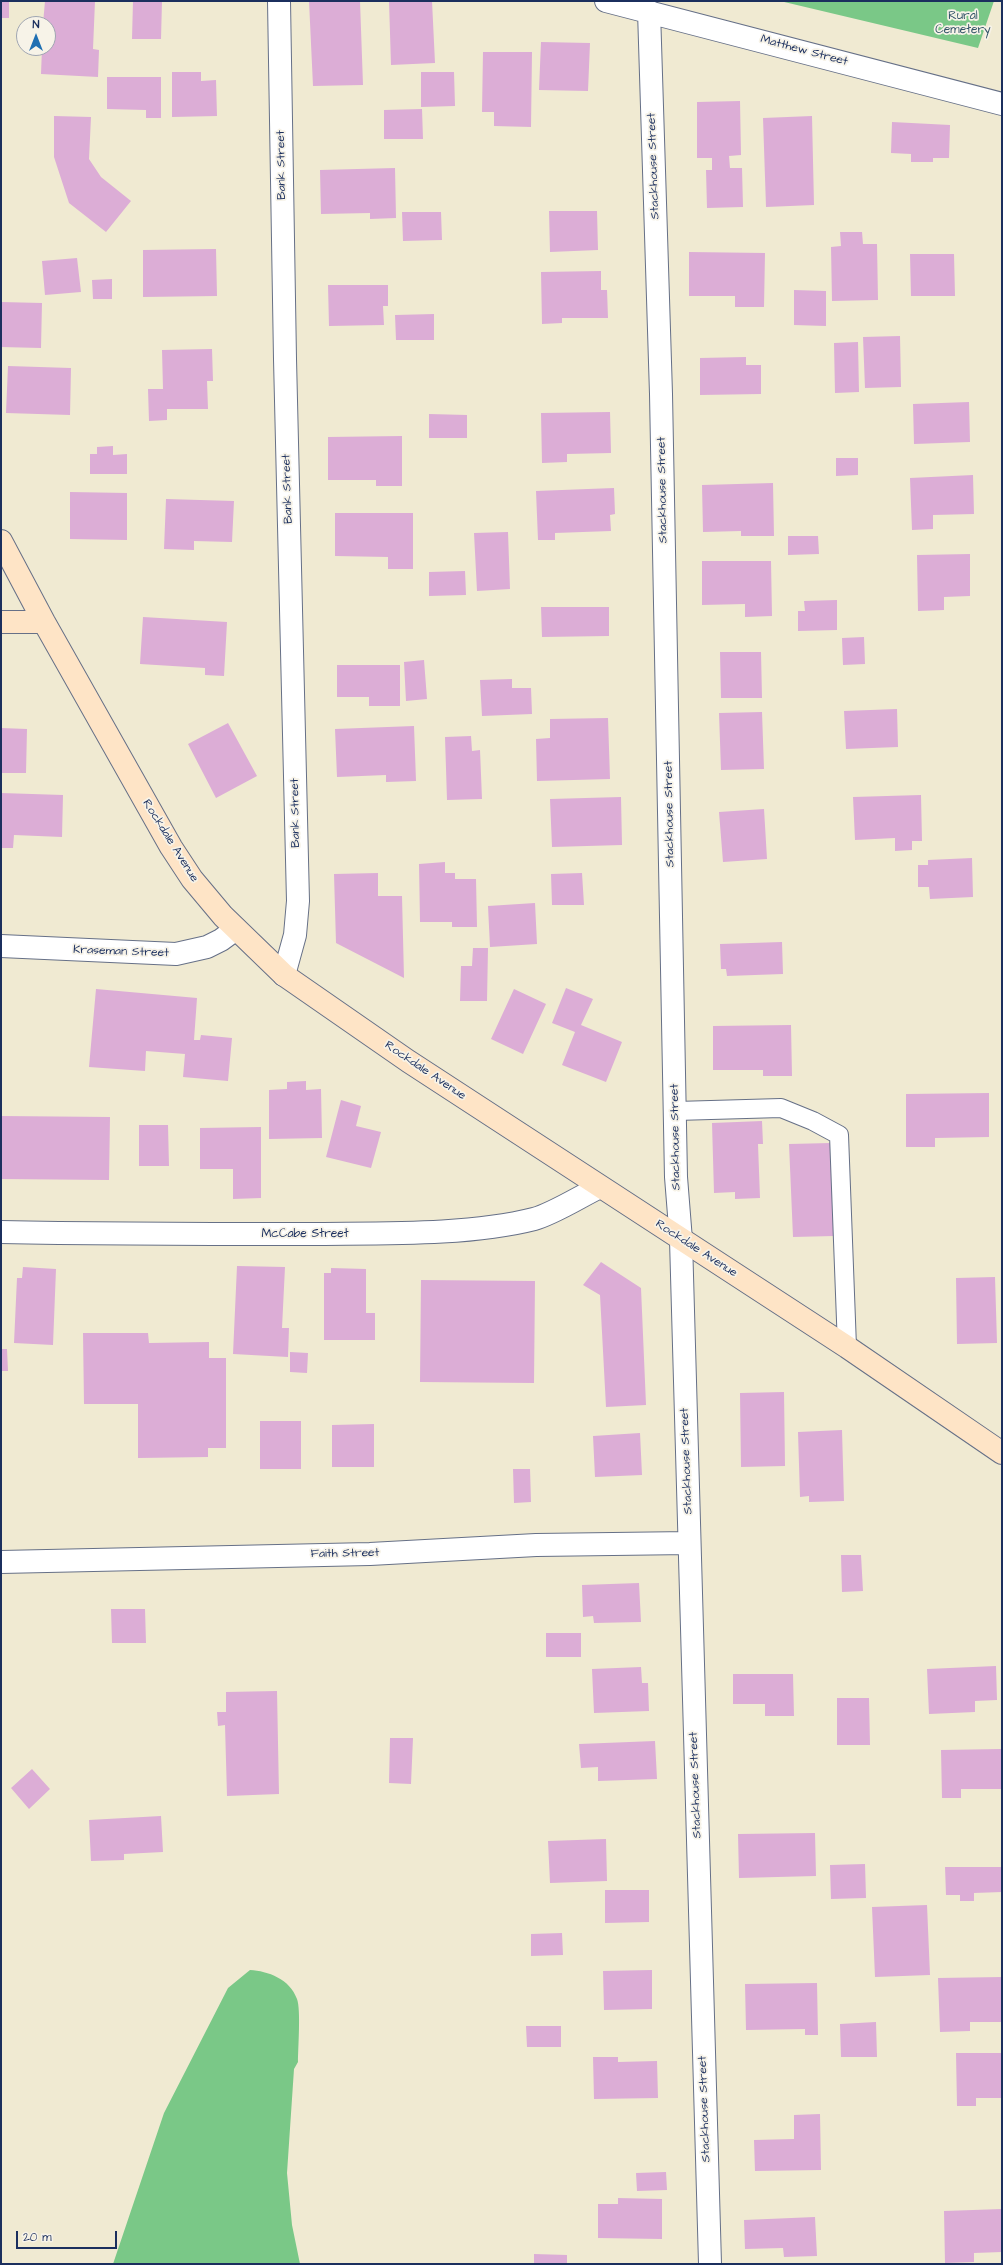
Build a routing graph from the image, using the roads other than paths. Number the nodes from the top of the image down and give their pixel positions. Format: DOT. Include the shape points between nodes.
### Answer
graph roads {
  1 [pos="279,1"];
  2 [pos="606,1"];
  3 [pos="649,11"];
  4 [pos="1002,104"];
  5 [pos="1,542"];
  6 [pos="1,622"];
  7 [pos="44,622"];
  8 [pos="236,929"];
  9 [pos="1,946"];
  10 [pos="284,975"];
  11 [pos="676,1111"];
  12 [pos="600,1187"];
  13 [pos="1,1232"];
  14 [pos="681,1240"];
  15 [pos="847,1347"];
  16 [pos="1002,1453"];
  17 [pos="689,1543"];
  18 [pos="1,1562"];
  19 [pos="710,2264"];
  1 -- 10 [label="street, Bank Street" via="284,359 298,901 296,935"];
  2 -- 3 [label="street, Matthew Street"];
  3 -- 4 [label="street, Matthew Street"];
  3 -- 11 [label="street, Stackhouse Street" via="661,402"];
  5 -- 7 [label="main road, Rockdale Avenue"];
  6 -- 7 [label="main road"];
  7 -- 8 [label="main road, Rockdale Avenue" via="171,847 192,879"];
  8 -- 9 [label="street, Kraseman Street" via="207,947 176,954"];
  8 -- 10 [label="main road, Rockdale Avenue"];
  10 -- 12 [label="main road, Rockdale Avenue" via="408,1061"];
  11 -- 14 [label="street, Stackhouse Street" via="676,1177"];
  11 -- 15 [label="lane" via="781,1108 839,1135"];
  12 -- 13 [label="street, McCabe Street" via="536,1218 503,1226 350,1234"];
  12 -- 14 [label="main road, Rockdale Avenue"];
  14 -- 15 [label="main road, Rockdale Avenue"];
  14 -- 17 [label="street, Stackhouse Street"];
  15 -- 16 [label="main road, Rockdale Avenue"];
  17 -- 18 [label="street, Faith Street" via="536,1545 370,1554"];
  17 -- 19 [label="street, Stackhouse Street"];
}
